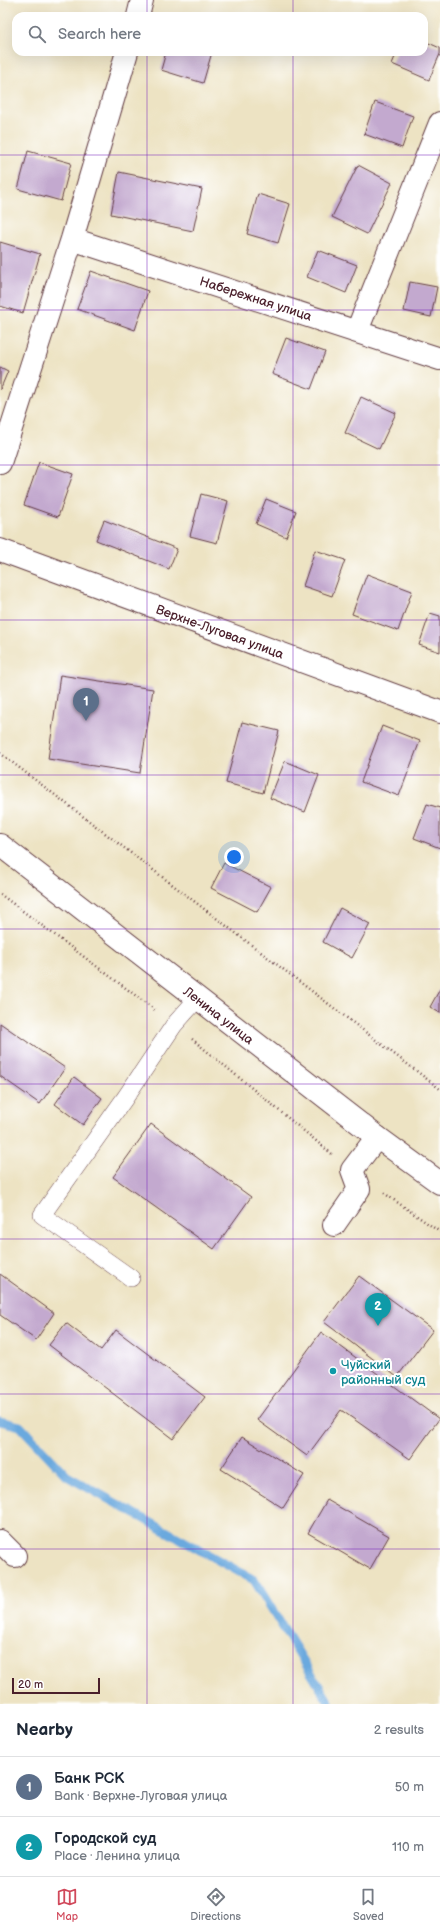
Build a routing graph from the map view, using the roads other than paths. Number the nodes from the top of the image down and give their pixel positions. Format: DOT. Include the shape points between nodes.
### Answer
graph roads {
  1 [pos="142,0"];
  2 [pos="139,12"];
  3 [pos="126,56"];
  4 [pos="440,123"];
  5 [pos="72,238"];
  6 [pos="358,331"];
  7 [pos="440,359"];
  8 [pos="0,463"];
  9 [pos="0,550"];
  10 [pos="440,712"];
  11 [pos="0,845"];
  12 [pos="198,998"];
  13 [pos="377,1137"];
  14 [pos="438,1177"];
  15 [pos="334,1225"];
  16 [pos="131,1278"];
  1 -- 2 [label="street"];
  3 -- 5 [label="street"];
  4 -- 6 [label="street"];
  5 -- 6 [label="street, Набережная улица"];
  5 -- 8 [label="street"];
  6 -- 7 [label="street, Набережная улица"];
  9 -- 10 [label="street, Верхне-Луговая улица"];
  11 -- 12 [label="street, Ленина улица"];
  12 -- 13 [label="street, Ленина улица"];
  12 -- 16 [label="lane" via="174,1025 126,1098 42,1215"];
  13 -- 14 [label="street, Ленина улица"];
  13 -- 15 [label="street" via="352,1170 359,1189"];
}
